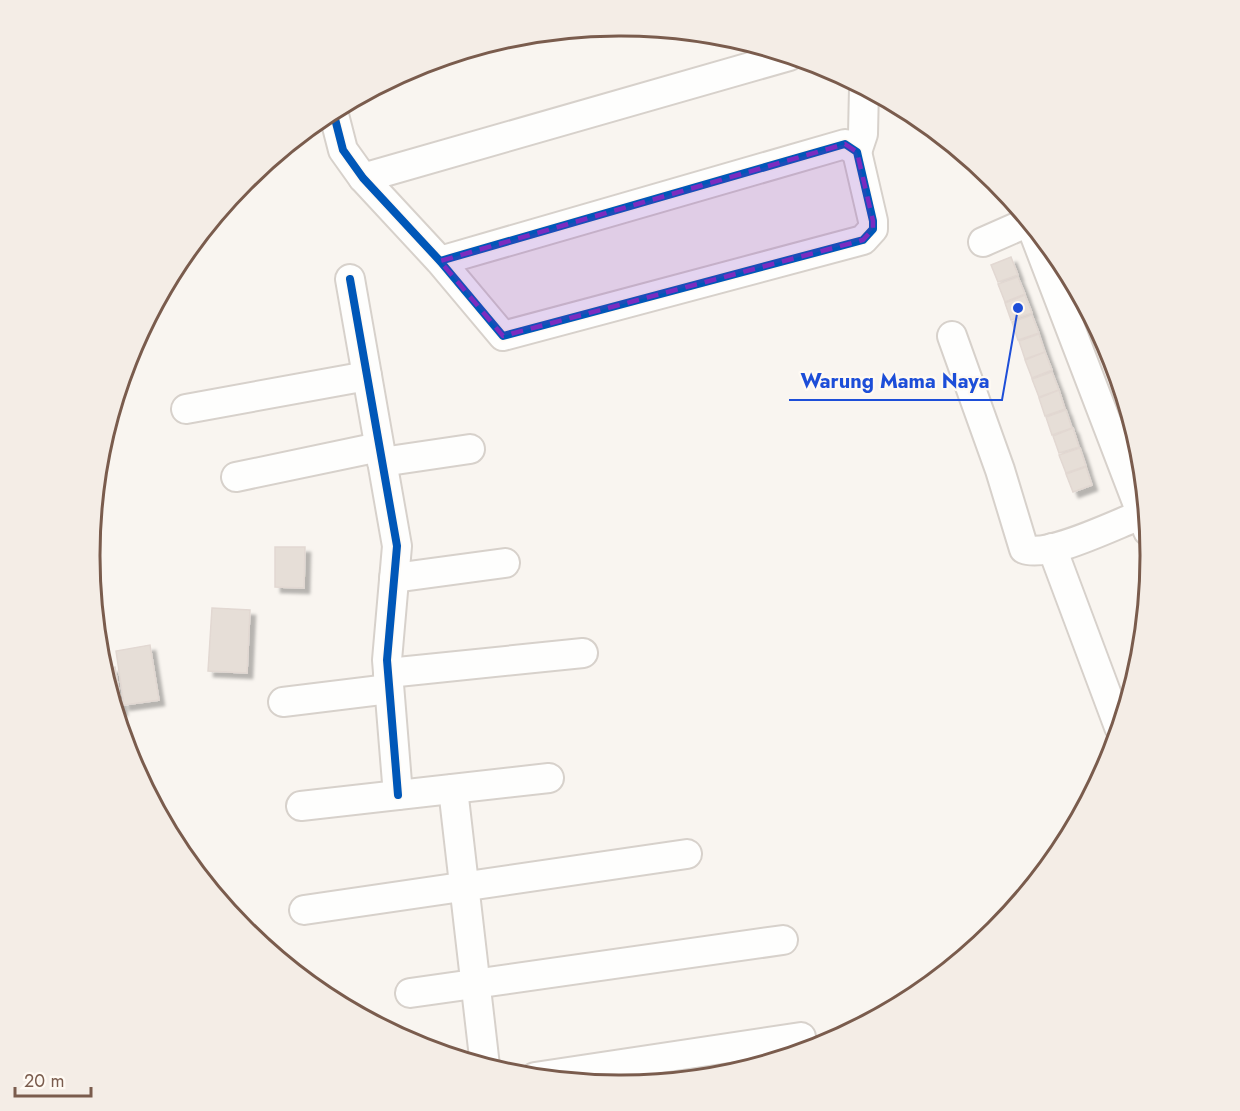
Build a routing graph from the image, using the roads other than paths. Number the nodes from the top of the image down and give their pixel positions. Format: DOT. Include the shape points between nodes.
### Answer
graph roads {
  1 [pos="774,60"];
  2 [pos="864,97"];
  3 [pos="336,121"];
  4 [pos="857,152"];
  5 [pos="363,177"];
  6 [pos="1021,225"];
  7 [pos="983,242"];
  8 [pos="440,261"];
  9 [pos="1050,264"];
  10 [pos="350,279"];
  11 [pos="1072,306"];
  12 [pos="952,336"];
  13 [pos="367,376"];
  14 [pos="186,410"];
  15 [pos="470,450"];
  16 [pos="381,454"];
  17 [pos="236,477"];
  18 [pos="1135,490"];
  19 [pos="1138,521"];
  20 [pos="1052,548"];
  21 [pos="505,563"];
  22 [pos="394,578"];
  23 [pos="583,653"];
  24 [pos="389,681"];
  25 [pos="284,702"];
  26 [pos="1114,715"];
  27 [pos="549,778"];
  28 [pos="453,789"];
  29 [pos="398,795"];
  30 [pos="301,806"];
  31 [pos="687,854"];
  32 [pos="462,887"];
  33 [pos="304,910"];
  34 [pos="783,940"];
  35 [pos="474,986"];
  36 [pos="410,993"];
  37 [pos="801,1037"];
  38 [pos="483,1056"];
  39 [pos="566,1072"];
  1 -- 5 [label="street"];
  2 -- 4 [label="street" via="863,134"];
  3 -- 5 [label="street" via="343,150"];
  4 -- 8 [label="street" via="845,144"];
  4 -- 8 [label="street" via="873,221 873,229 862,240 503,336"];
  5 -- 8 [label="street"];
  6 -- 7 [label="street"];
  9 -- 11 [label="street"];
  10 -- 13 [label="street"];
  11 -- 18 [label="street"];
  12 -- 20 [label="street" via="1024,549 1032,553"];
  13 -- 14 [label="street"];
  13 -- 16 [label="street"];
  15 -- 16 [label="street"];
  16 -- 17 [label="street"];
  16 -- 22 [label="street" via="397,546"];
  19 -- 20 [label="street"];
  20 -- 26 [label="street"];
  21 -- 22 [label="street"];
  22 -- 24 [label="street"];
  23 -- 24 [label="street"];
  24 -- 25 [label="street"];
  24 -- 29 [label="street"];
  27 -- 28 [label="street"];
  28 -- 29 [label="street"];
  28 -- 32 [label="street"];
  29 -- 30 [label="street"];
  31 -- 32 [label="street"];
  32 -- 33 [label="street"];
  32 -- 35 [label="street"];
  34 -- 35 [label="street"];
  35 -- 36 [label="street"];
  35 -- 38 [label="street"];
  37 -- 39 [label="street"];
}
